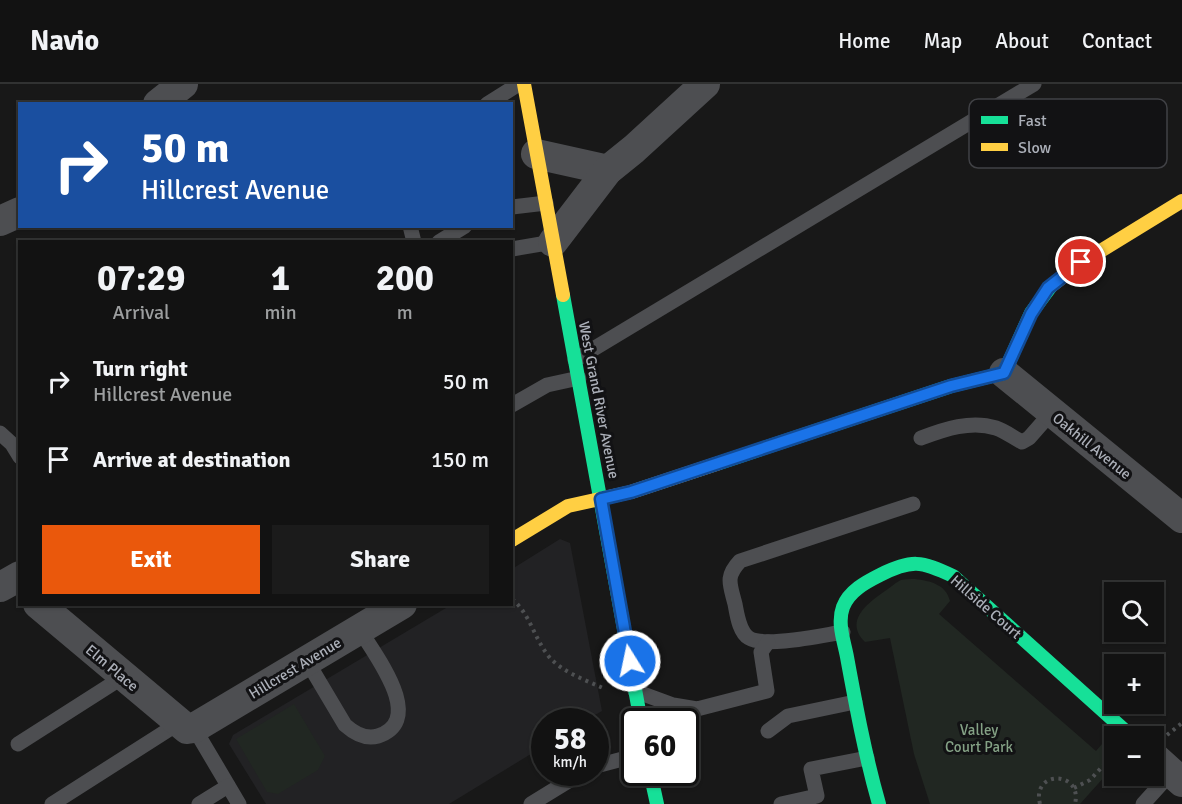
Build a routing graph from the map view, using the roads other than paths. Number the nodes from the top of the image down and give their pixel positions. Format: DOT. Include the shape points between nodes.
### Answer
graph roads {
  1 [pos="183,84"];
  2 [pos="521,84"];
  3 [pos="705,84"];
  4 [pos="1034,84"];
  5 [pos="1009,99"];
  6 [pos="160,102"];
  7 [pos="490,102"];
  8 [pos="969,123"];
  9 [pos="536,154"];
  10 [pos="608,170"];
  11 [pos="1182,201"];
  12 [pos="546,203"];
  13 [pos="513,207"];
  14 [pos="18,213"];
  15 [pos="0,221"];
  16 [pos="462,228"];
  17 [pos="442,240"];
  18 [pos="553,242"];
  19 [pos="513,249"];
  20 [pos="575,360"];
  21 [pos="1004,373"];
  22 [pos="579,378"];
  23 [pos="513,404"];
  24 [pos="1051,413"];
  25 [pos="0,433"];
  26 [pos="921,438"];
  27 [pos="18,454"];
  28 [pos="601,499"];
  29 [pos="913,504"];
  30 [pos="1182,518"];
  31 [pos="513,539"];
  32 [pos="40,606"];
  33 [pos="399,606"];
  34 [pos="360,630"];
  35 [pos="843,633"];
  36 [pos="768,642"];
  37 [pos="307,661"];
  38 [pos="123,677"];
  39 [pos="635,691"];
  40 [pos="855,702"];
  41 [pos="638,708"];
  42 [pos="1120,726"];
  43 [pos="187,727"];
  44 [pos="768,731"];
  45 [pos="18,744"];
  46 [pos="867,758"];
  47 [pos="1169,771"];
  48 [pos="228,786"];
  49 [pos="560,786"];
  50 [pos="653,786"];
  51 [pos="818,800"];
  52 [pos="52,804"];
  53 [pos="199,804"];
  54 [pos="239,804"];
  55 [pos="531,804"];
  56 [pos="657,804"];
  57 [pos="781,804"];
  58 [pos="879,804"];
  59 [pos="1143,804"];
  1 -- 6 [label="street"];
  2 -- 7 [label="lane"];
  2 -- 9 [label="street, West Grand River Avenue"];
  3 -- 10 [label="street"];
  4 -- 5 [label="lane"];
  8 -- 20 [label="lane"];
  9 -- 10 [label="street"];
  9 -- 12 [label="street, West Grand River Avenue"];
  10 -- 18 [label="street"];
  11 -- 21 [label="street" via="1081,262 1048,288 1031,314"];
  12 -- 13 [label="lane"];
  12 -- 18 [label="street, West Grand River Avenue"];
  14 -- 15 [label="street"];
  16 -- 17 [label="lane"];
  18 -- 19 [label="lane"];
  18 -- 20 [label="street, West Grand River Avenue"];
  20 -- 22 [label="street, West Grand River Avenue"];
  21 -- 24 [label="street, Oakhill Avenue"];
  21 -- 28 [label="street" via="951,386"];
  22 -- 23 [label="lane" via="547,385"];
  22 -- 28 [label="street, West Grand River Avenue"];
  24 -- 26 [label="lane" via="1022,442 997,428 982,426 949,427"];
  24 -- 30 [label="street, Oakhill Avenue"];
  25 -- 27 [label="lane"];
  28 -- 31 [label="street" via="568,506"];
  28 -- 39 [label="street, West Grand River Avenue"];
  29 -- 36 [label="lane" via="740,561 731,571 729,582 741,627 749,638"];
  32 -- 38 [label="street, Elm Place"];
  33 -- 34 [label="street, Hillcrest Avenue"];
  34 -- 37 [label="street, Hillcrest Avenue"];
  34 -- 37 [label="lane" via="398,699 397,722 388,731 364,737 354,733 345,725"];
  35 -- 36 [label="lane"];
  35 -- 40 [label="street, Hillside Court"];
  35 -- 42 [label="street, Hillside Court" via="842,609 858,588 906,564 928,565 953,576"];
  36 -- 39 [label="lane" via="761,652 767,691 697,709"];
  37 -- 43 [label="street, Hillcrest Avenue"];
  38 -- 43 [label="street, Elm Place"];
  38 -- 45 [label="lane"];
  39 -- 41 [label="street, West Grand River Avenue"];
  40 -- 44 [label="lane" via="788,716"];
  40 -- 46 [label="street, Hillside Court"];
  43 -- 48 [label="lane"];
  43 -- 52 [label="lane"];
  46 -- 51 [label="lane" via="811,769"];
  46 -- 58 [label="street, Hillside Court"];
  47 -- 59 [label="lane"];
  48 -- 53 [label="lane"];
  48 -- 54 [label="lane"];
  49 -- 55 [label="lane"];
  50 -- 56 [label="street"];
  51 -- 57 [label="lane"];
}
